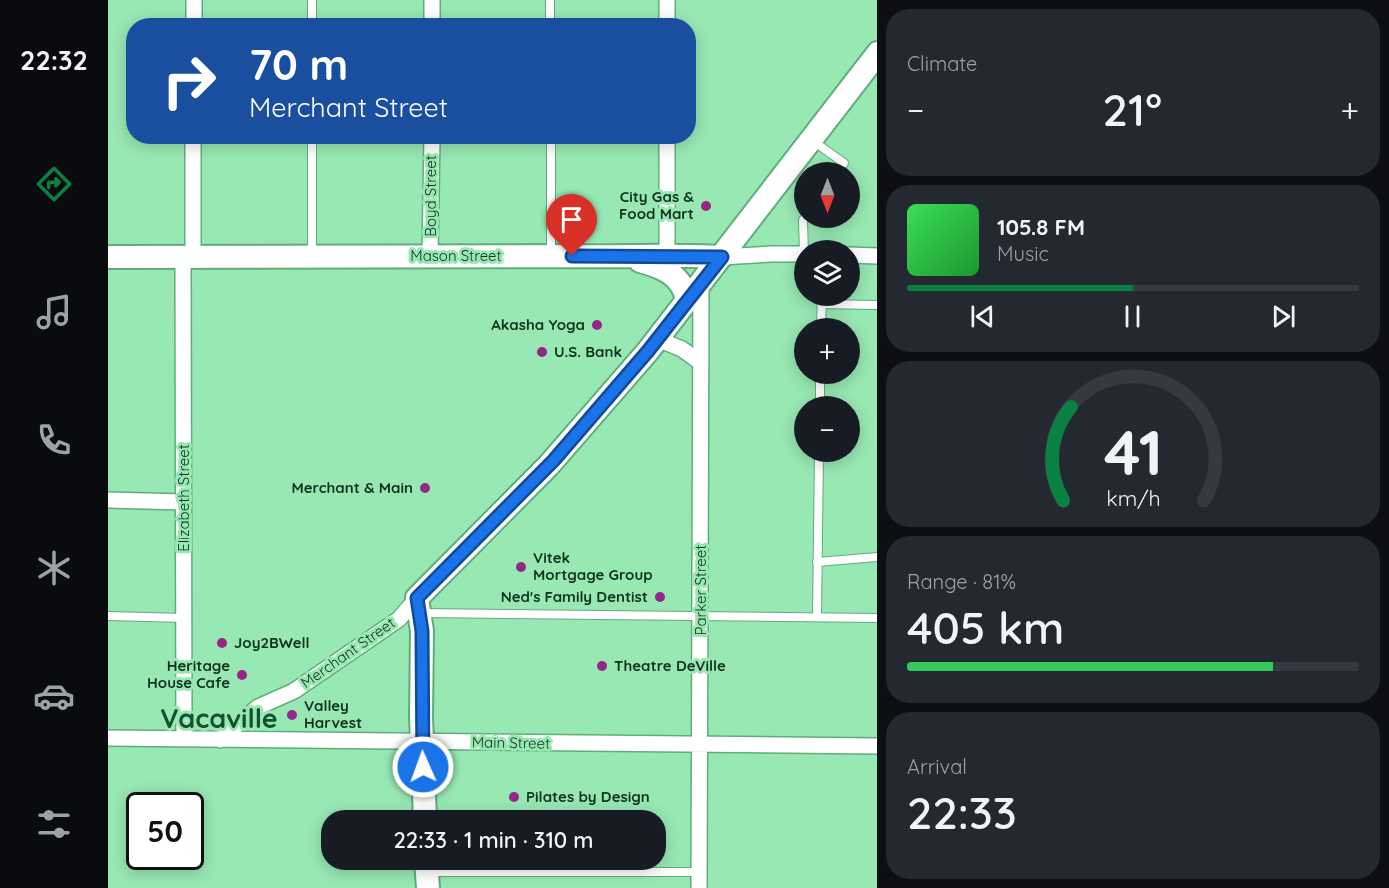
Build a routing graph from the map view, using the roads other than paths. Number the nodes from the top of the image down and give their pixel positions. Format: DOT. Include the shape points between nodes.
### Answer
graph roads {
  1 [pos="194,0"];
  2 [pos="312,0"];
  3 [pos="432,0"];
  4 [pos="550,0"];
  5 [pos="667,0"];
  6 [pos="194,18"];
  7 [pos="312,18"];
  8 [pos="432,18"];
  9 [pos="550,18"];
  10 [pos="667,18"];
  11 [pos="877,54"];
  12 [pos="811,140"];
  13 [pos="194,144"];
  14 [pos="312,144"];
  15 [pos="432,144"];
  16 [pos="550,144"];
  17 [pos="667,144"];
  18 [pos="843,162"];
  19 [pos="794,254"];
  20 [pos="860,255"];
  21 [pos="430,256"];
  22 [pos="551,256"];
  23 [pos="667,256"];
  24 [pos="877,256"];
  25 [pos="108,257"];
  26 [pos="188,257"];
  27 [pos="312,257"];
  28 [pos="627,257"];
  29 [pos="722,257"];
  30 [pos="701,282"];
  31 [pos="687,300"];
  32 [pos="860,303"];
  33 [pos="877,305"];
  34 [pos="657,339"];
  35 [pos="701,363"];
  36 [pos="819,462"];
  37 [pos="108,500"];
  38 [pos="183,502"];
  39 [pos="877,557"];
  40 [pos="817,562"];
  41 [pos="418,606"];
  42 [pos="701,615"];
  43 [pos="108,616"];
  44 [pos="817,617"];
  45 [pos="184,618"];
  46 [pos="877,618"];
  47 [pos="108,738"];
  48 [pos="184,739"];
  49 [pos="220,740"];
  50 [pos="423,742"];
  51 [pos="698,743"];
  52 [pos="877,746"];
  53 [pos="425,810"];
  54 [pos="699,872"];
  55 [pos="427,873"];
  56 [pos="699,888"];
  1 -- 6 [label="street"];
  2 -- 7 [label="lane"];
  3 -- 8 [label="street"];
  4 -- 9 [label="lane"];
  5 -- 10 [label="street"];
  11 -- 12 [label="main road, Merchant Street"];
  12 -- 18 [label="lane"];
  12 -- 29 [label="main road, Merchant Street"];
  13 -- 26 [label="street, Elizabeth Street"];
  14 -- 27 [label="lane"];
  15 -- 21 [label="street, Boyd Street"];
  16 -- 22 [label="lane"];
  17 -- 23 [label="street"];
  19 -- 29 [label="street, Mason Street"];
  20 -- 24 [label="street"];
  21 -- 22 [label="main road, Mason Street"];
  21 -- 27 [label="main road, Mason Street"];
  22 -- 28 [label="main road, Mason Street"];
  23 -- 28 [label="main road, Mason Street"];
  23 -- 29 [label="main road, Mason Street"];
  25 -- 26 [label="main road, Mason Street"];
  26 -- 27 [label="main road, Mason Street"];
  26 -- 38 [label="street, Elizabeth Street"];
  28 -- 31 [label="main road" via="662,266 685,288"];
  29 -- 30 [label="main road, Merchant Street"];
  30 -- 31 [label="main road, Merchant Street"];
  30 -- 35 [label="street, Parker Street"];
  31 -- 34 [label="main road, Merchant Street"];
  32 -- 33 [label="lane"];
  34 -- 35 [label="street" via="682,349"];
  34 -- 41 [label="main road, Merchant Street" via="554,460"];
  35 -- 42 [label="street, Parker Street"];
  36 -- 40 [label="lane"];
  37 -- 38 [label="street"];
  38 -- 45 [label="street, Elizabeth Street"];
  39 -- 40 [label="lane"];
  40 -- 44 [label="lane"];
  41 -- 42 [label="lane"];
  41 -- 49 [label="street, Merchant Street" via="294,691 258,706"];
  41 -- 50 [label="main road"];
  42 -- 44 [label="lane"];
  42 -- 51 [label="street, Parker Street"];
  43 -- 45 [label="lane"];
  44 -- 46 [label="lane"];
  45 -- 48 [label="street, Elizabeth Street"];
  47 -- 48 [label="street, Main Street"];
  48 -- 49 [label="street, Main Street"];
  49 -- 50 [label="street, Main Street"];
  50 -- 51 [label="street, Main Street"];
  50 -- 53 [label="main road"];
  51 -- 52 [label="street, Main Street"];
  51 -- 54 [label="street, Parker Street"];
  54 -- 55 [label="lane"];
  54 -- 56 [label="street, Parker Street"];
}
